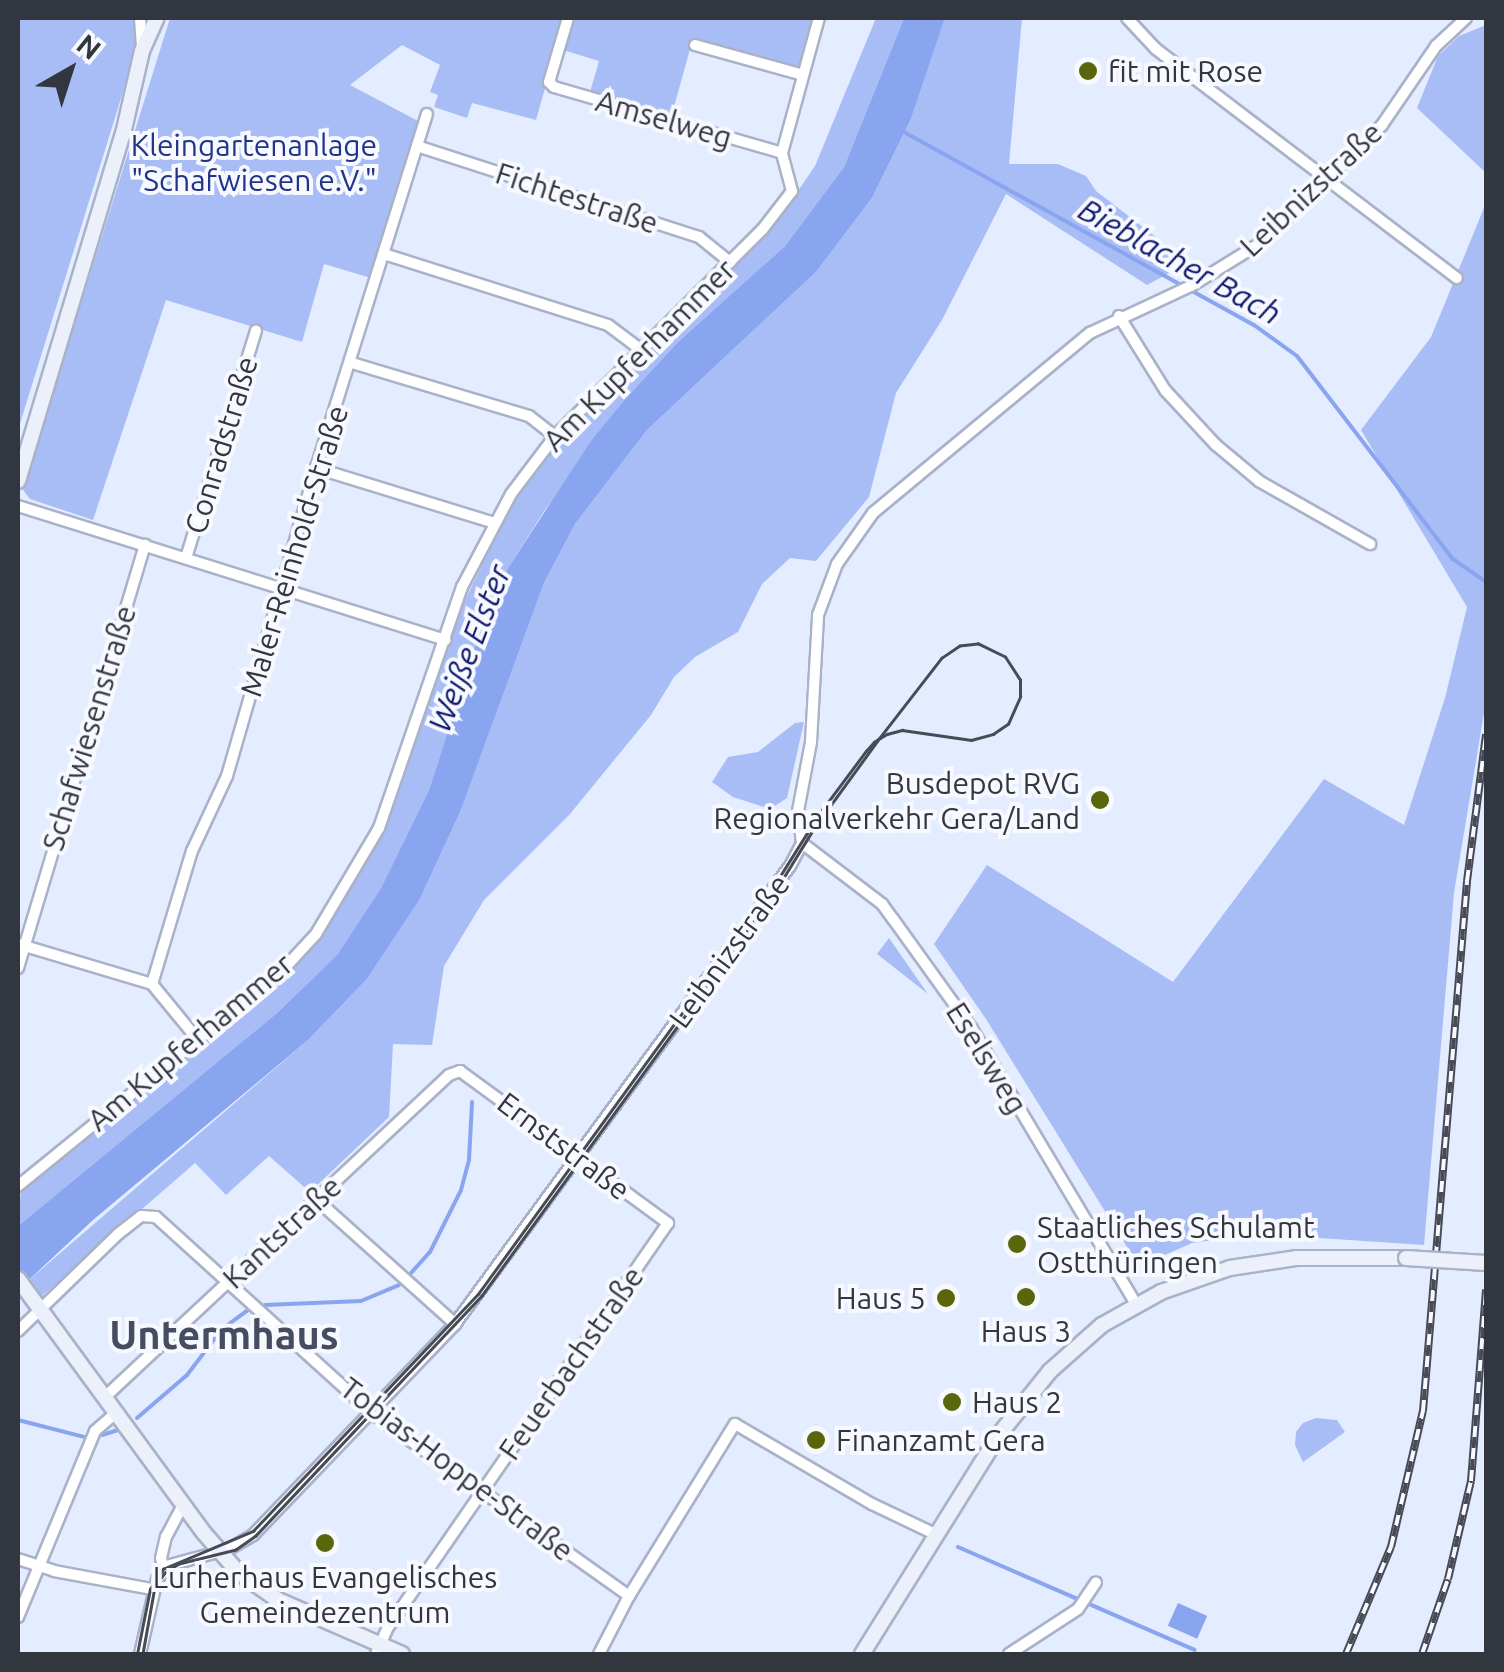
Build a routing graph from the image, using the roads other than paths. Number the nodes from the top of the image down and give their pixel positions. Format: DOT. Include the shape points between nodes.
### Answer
graph roads {
  1 [pos="140,18"];
  2 [pos="157,18"];
  3 [pos="568,18"];
  4 [pos="819,18"];
  5 [pos="1128,18"];
  6 [pos="1466,18"];
  7 [pos="695,45"];
  8 [pos="142,51"];
  9 [pos="802,75"];
  10 [pos="427,114"];
  11 [pos="418,146"];
  12 [pos="782,153"];
  13 [pos="1328,180"];
  14 [pos="384,254"];
  15 [pos="730,262"];
  16 [pos="1456,278"];
  17 [pos="1119,316"];
  18 [pos="256,331"];
  19 [pos="640,349"];
  20 [pos="352,363"];
  21 [pos="555,436"];
  22 [pos="316,468"];
  23 [pos="18,481"];
  24 [pos="18,506"];
  25 [pos="495,524"];
  26 [pos="1370,544"];
  27 [pos="145,546"];
  28 [pos="186,558"];
  29 [pos="283,589"];
  30 [pos="445,640"];
  31 [pos="802,844"];
  32 [pos="20,944"];
  33 [pos="18,968"];
  34 [pos="152,984"];
  35 [pos="198,1040"];
  36 [pos="460,1071"];
  37 [pos="579,1157"];
  38 [pos="18,1186"];
  39 [pos="316,1200"];
  40 [pos="668,1223"];
  41 [pos="1486,1263"];
  42 [pos="18,1279"];
  43 [pos="227,1283"];
  44 [pos="1136,1304"];
  45 [pos="38,1306"];
  46 [pos="455,1324"];
  47 [pos="18,1331"];
  48 [pos="106,1396"];
  49 [pos="117,1412"];
  50 [pos="371,1412"];
  51 [pos="482,1490"];
  52 [pos="184,1502"];
  53 [pos="935,1534"];
  54 [pos="219,1552"];
  55 [pos="18,1559"];
  56 [pos="38,1566"];
  57 [pos="164,1571"];
  58 [pos="1096,1582"];
  59 [pos="152,1589"];
  60 [pos="628,1596"];
  61 [pos="18,1617"];
  62 [pos="378,1650"];
  63 [pos="140,1654"];
  64 [pos="402,1654"];
  65 [pos="599,1654"];
  66 [pos="862,1654"];
  67 [pos="1009,1654"];
  1 -- 8 [label="street"];
  2 -- 8 [label="main road"];
  3 -- 12 [label="street, Amselweg" via="549,82 554,87"];
  4 -- 9 [label="street"];
  5 -- 13 [label="street" via="1156,49"];
  6 -- 13 [label="street, Leibnizstraße" via="1436,46 1382,126"];
  7 -- 9 [label="street"];
  8 -- 23 [label="main road" via="124,134"];
  9 -- 12 [label="street"];
  10 -- 11 [label="street, Maler-Reinhold-Straße"];
  11 -- 14 [label="street, Maler-Reinhold-Straße"];
  11 -- 15 [label="street, Fichtestraße" via="699,237"];
  12 -- 15 [label="street, Am Kupferhammer" via="792,191"];
  13 -- 16 [label="street"];
  13 -- 17 [label="street, Leibnizstraße" via="1264,242 1190,286"];
  14 -- 19 [label="street" via="608,325"];
  14 -- 20 [label="street, Maler-Reinhold-Straße"];
  15 -- 19 [label="street, Am Kupferhammer"];
  17 -- 26 [label="street" via="1165,390 1216,446 1259,481"];
  17 -- 31 [label="street, Leibnizstraße" via="1061,354 889,496 837,564 814,632 811,742 798,811"];
  18 -- 28 [label="street, Conradstraße"];
  19 -- 21 [label="street, Am Kupferhammer"];
  20 -- 21 [label="street" via="530,416"];
  20 -- 22 [label="street, Maler-Reinhold-Straße"];
  21 -- 25 [label="street, Am Kupferhammer"];
  22 -- 25 [label="street"];
  22 -- 29 [label="street, Maler-Reinhold-Straße"];
  24 -- 27 [label="street, Conradstraße"];
  25 -- 30 [label="street, Am Kupferhammer" via="462,587"];
  27 -- 28 [label="street, Conradstraße"];
  27 -- 32 [label="street, Schafwiesenstraße"];
  28 -- 29 [label="street, Conradstraße"];
  29 -- 30 [label="street, Conradstraße"];
  29 -- 34 [label="street, Maler-Reinhold-Straße" via="227,776 192,852"];
  30 -- 35 [label="street, Am Kupferhammer" via="379,828 351,880 280,973"];
  31 -- 37 [label="street, Leibnizstraße"];
  31 -- 44 [label="street, Eselsweg" via="858,884 893,920 972,1030"];
  32 -- 33 [label="street, Schafwiesenstraße"];
  32 -- 34 [label="street"];
  34 -- 35 [label="street"];
  35 -- 38 [label="street, Am Kupferhammer"];
  36 -- 37 [label="street, Ernststraße"];
  36 -- 39 [label="street, Kantstraße" via="449,1074"];
  37 -- 40 [label="street, Ernststraße"];
  37 -- 46 [label="street, Leibnizstraße"];
  39 -- 43 [label="street, Kantstraße"];
  39 -- 46 [label="street"];
  40 -- 51 [label="street, Feuerbachstraße"];
  41 -- 44 [label="main road, bridge" via="1352,1255 1264,1262 1192,1279"];
  42 -- 45 [label="main road"];
  43 -- 45 [label="street, Tobias-Hoppe-Straße" via="156,1216 141,1216"];
  43 -- 48 [label="street, Kantstraße"];
  43 -- 50 [label="street, Tobias-Hoppe-Straße"];
  44 -- 53 [label="main road" via="1074,1347 1039,1383"];
  45 -- 47 [label="street"];
  45 -- 48 [label="main road"];
  46 -- 50 [label="street, Leibnizstraße"];
  48 -- 49 [label="main road"];
  49 -- 52 [label="main road"];
  49 -- 56 [label="street" via="95,1431"];
  50 -- 51 [label="street, Tobias-Hoppe-Straße"];
  50 -- 54 [label="street, Leibnizstraße" via="268,1522"];
  51 -- 60 [label="street, Tobias-Hoppe-Straße"];
  51 -- 62 [label="street, Feuerbachstraße"];
  52 -- 54 [label="main road"];
  52 -- 57 [label="street" via="160,1558"];
  53 -- 60 [label="street" via="735,1424"];
  53 -- 66 [label="main road"];
  54 -- 57 [label="street, Leibnizstraße"];
  54 -- 62 [label="main road" via="261,1590"];
  55 -- 56 [label="street"];
  56 -- 59 [label="street"];
  56 -- 61 [label="street"];
  57 -- 59 [label="street"];
  58 -- 67 [label="street" via="1078,1609"];
  59 -- 63 [label="street"];
  60 -- 65 [label="street"];
  62 -- 64 [label="main road"];
}
